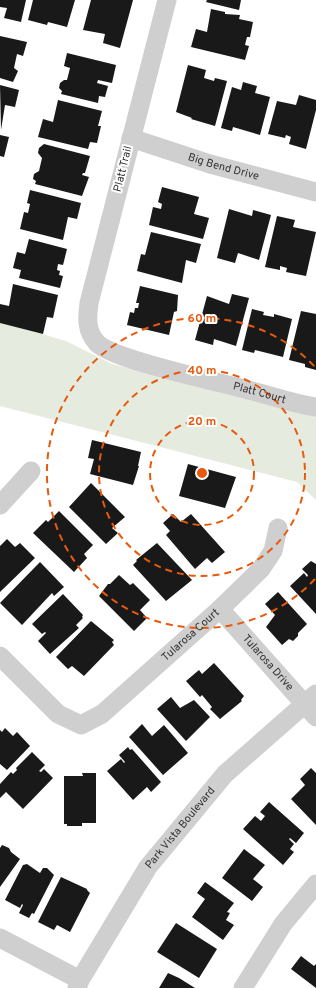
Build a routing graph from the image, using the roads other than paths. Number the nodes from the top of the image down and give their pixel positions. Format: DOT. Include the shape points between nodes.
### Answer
graph roads {
  1 [pos="167,0"];
  2 [pos="131,138"];
  3 [pos="316,192"];
  4 [pos="93,338"];
  5 [pos="316,407"];
  6 [pos="32,471"];
  7 [pos="0,505"];
  8 [pos="278,528"];
  9 [pos="220,609"];
  10 [pos="0,656"];
  11 [pos="312,705"];
  12 [pos="316,884"];
  13 [pos="0,938"];
  14 [pos="79,984"];
  15 [pos="243,988"];
  1 -- 2 [label="street, Platt Trail"];
  2 -- 3 [label="street, Big Bend Drive" via="210,164"];
  2 -- 4 [label="street, Platt Trail" via="89,303 87,323"];
  4 -- 5 [label="street, Platt Court" via="112,352 134,359"];
  6 -- 7 [label="street"];
  8 -- 9 [label="street, Tularosa Court" via="273,551 261,569"];
  9 -- 10 [label="street, Tularosa Court" via="102,714 81,725 58,714"];
  9 -- 11 [label="street, Tularosa Drive"];
  11 -- 14 [label="street, Park Vista Boulevard" via="225,774 148,867"];
  12 -- 15 [label="street" via="283,924"];
  13 -- 14 [label="street"];
}
